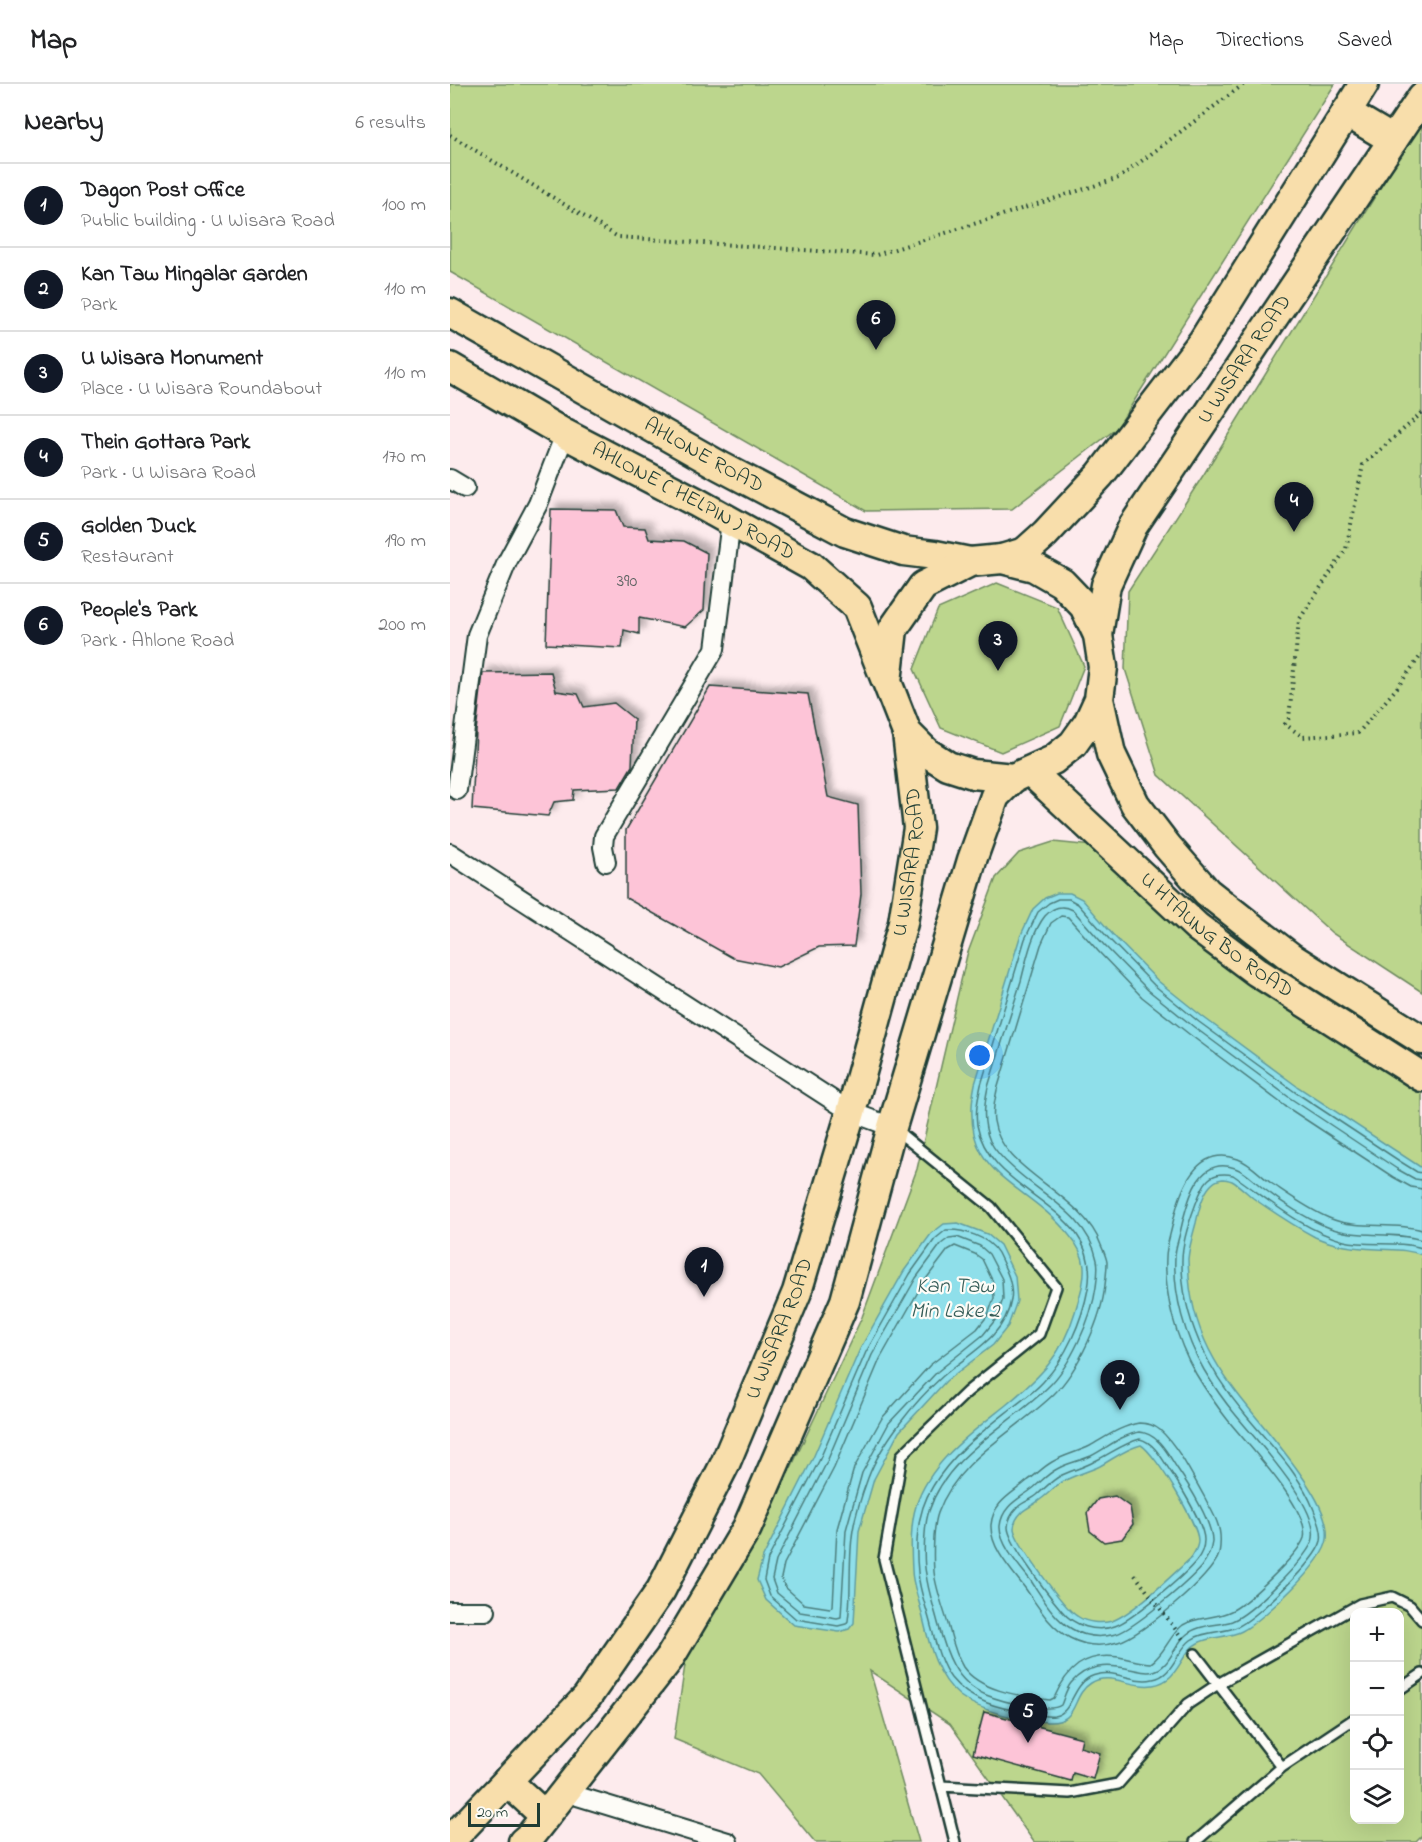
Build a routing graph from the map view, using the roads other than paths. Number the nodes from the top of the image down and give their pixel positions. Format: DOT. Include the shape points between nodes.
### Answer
graph roads {
  1 [pos="1364,84"];
  2 [pos="1422,97"];
  3 [pos="1346,112"];
  4 [pos="1393,140"];
  5 [pos="450,313"];
  6 [pos="1203,341"];
  7 [pos="450,367"];
  8 [pos="1240,369"];
  9 [pos="565,434"];
  10 [pos="731,521"];
  11 [pos="1002,559"];
  12 [pos="970,562"];
  13 [pos="1098,635"];
  14 [pos="887,682"];
  15 [pos="1099,699"];
  16 [pos="908,733"];
  17 [pos="1022,774"];
  18 [pos="457,790"];
  19 [pos="450,853"];
  20 [pos="606,862"];
  21 [pos="1422,1040"];
  22 [pos="1422,1077"];
  23 [pos="851,1112"];
  24 [pos="892,1127"];
  25 [pos="672,1568"];
  26 [pos="711,1589"];
  27 [pos="450,1611"];
  28 [pos="486,1611"];
  29 [pos="1422,1620"];
  30 [pos="1195,1654"];
  31 [pos="1422,1674"];
  32 [pos="1218,1684"];
  33 [pos="1404,1686"];
  34 [pos="1350,1722"];
  35 [pos="1282,1767"];
  36 [pos="507,1781"];
  37 [pos="941,1785"];
  38 [pos="564,1792"];
  39 [pos="545,1816"];
  40 [pos="450,1841"];
  41 [pos="523,1842"];
  42 [pos="725,1842"];
  43 [pos="955,1842"];
  44 [pos="1195,1842"];
  1 -- 3 [label="main road"];
  2 -- 4 [label="main road, U WISARA ROAD"];
  3 -- 4 [label="main road"];
  3 -- 6 [label="main road"];
  4 -- 8 [label="main road, U WISARA ROAD"];
  5 -- 12 [label="main road, AHLONE ROAD" via="720,466 845,531 903,551"];
  6 -- 8 [label="main road"];
  6 -- 11 [label="main road" via="1100,475 1069,509 1025,552"];
  7 -- 9 [label="main road, AHLONE ( HELPIN ) ROAD"];
  8 -- 13 [label="main road, U WISARA ROAD" via="1133,526 1106,585"];
  9 -- 10 [label="main road, AHLONE ( HELPIN ) ROAD"];
  9 -- 18 [label="street" via="538,504 507,562 477,635"];
  10 -- 14 [label="main road, AHLONE ( HELPIN ) ROAD" via="811,566 857,607"];
  10 -- 20 [label="street" via="715,649 604,836"];
  11 -- 12 [label="main road"];
  11 -- 13 [label="main road" via="1034,567 1062,583 1084,606"];
  12 -- 14 [label="main road" via="923,586 893,629"];
  13 -- 15 [label="main road" via="1103,667"];
  14 -- 16 [label="main road, AHLONE ( HELPIN ) ROAD"];
  15 -- 17 [label="main road" via="1073,744 1053,760"];
  15 -- 21 [label="main road, U HTAUNG BO ROAD" via="1111,754 1135,804 1207,892 1292,958"];
  16 -- 17 [label="main road" via="926,752 948,766 973,774"];
  16 -- 23 [label="main road, U WISARA ROAD" via="918,828 903,923"];
  17 -- 22 [label="main road, U HTAUNG BO ROAD" via="1197,927 1257,972"];
  17 -- 24 [label="main road" via="995,796"];
  19 -- 23 [label="street"];
  23 -- 24 [label="street"];
  23 -- 25 [label="main road, U WISARA ROAD" via="797,1292 725,1464"];
  24 -- 26 [label="main road" via="845,1301 747,1528"];
  24 -- 37 [label="lane" via="991,1207 1056,1287 1039,1334 967,1392 902,1455 884,1559"];
  25 -- 26 [label="main road"];
  25 -- 36 [label="main road, U WISARA ROAD" via="587,1697"];
  26 -- 38 [label="main road" via="669,1659"];
  27 -- 28 [label="street"];
  29 -- 32 [label="lane" via="1410,1606 1392,1597 1360,1604"];
  30 -- 32 [label="lane"];
  31 -- 33 [label="lane"];
  32 -- 35 [label="lane"];
  32 -- 37 [label="lane" via="1188,1704 1118,1784 1070,1793"];
  34 -- 35 [label="lane"];
  35 -- 44 [label="lane"];
  36 -- 39 [label="main road"];
  36 -- 40 [label="main road, U WISARA ROAD"];
  37 -- 43 [label="lane"];
  38 -- 39 [label="main road"];
  38 -- 42 [label="street"];
  39 -- 41 [label="main road"];
}
